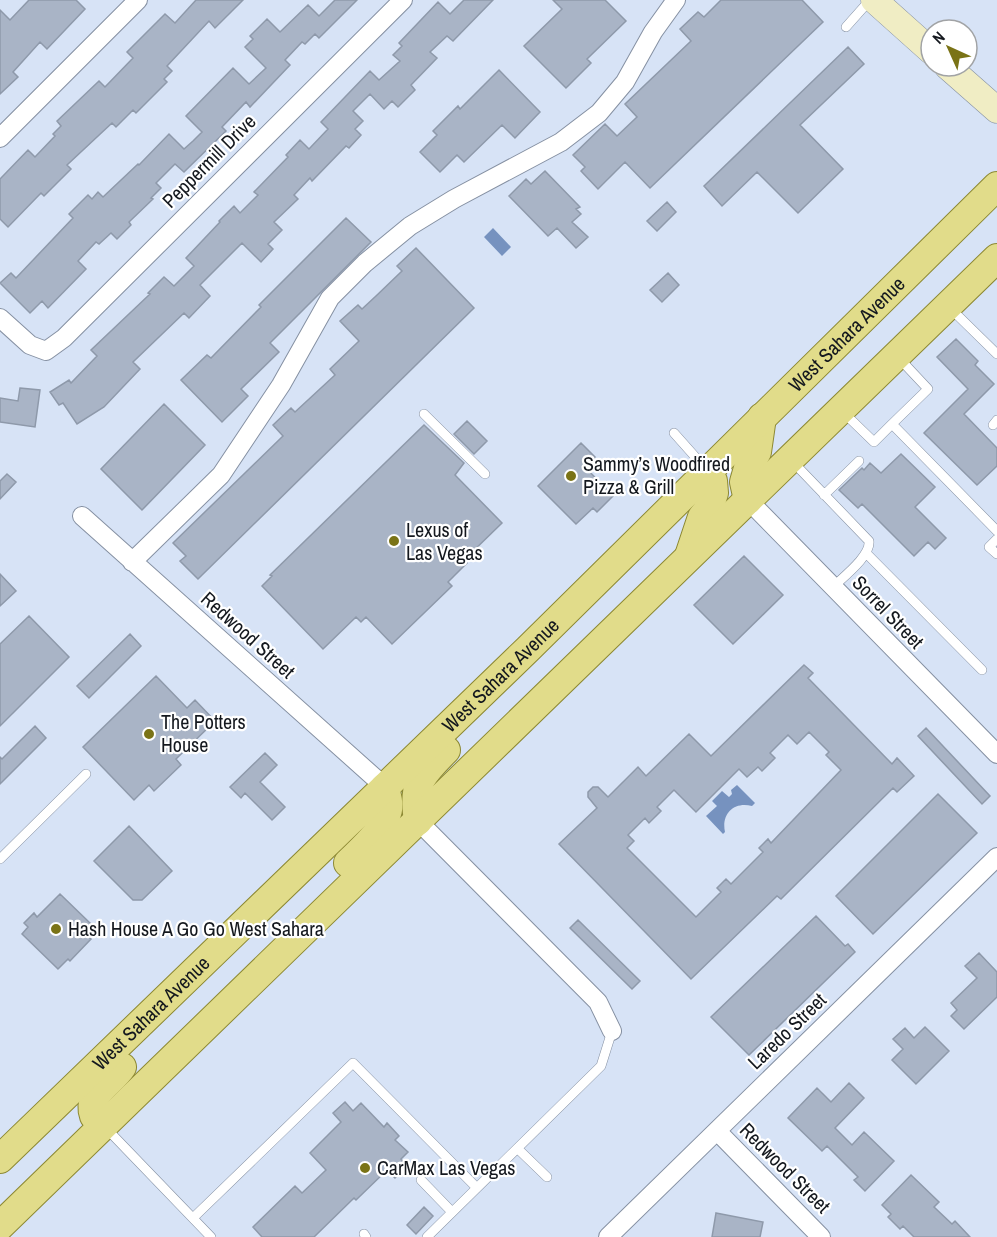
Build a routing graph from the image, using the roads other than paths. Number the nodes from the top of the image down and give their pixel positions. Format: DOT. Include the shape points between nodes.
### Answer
graph roads {
  1 [pos="138,0"];
  2 [pos="403,0"];
  3 [pos="676,0"];
  4 [pos="872,0"];
  5 [pos="846,27"];
  6 [pos="919,41"];
  7 [pos="961,78"];
  8 [pos="997,110"];
  9 [pos="0,138"];
  10 [pos="997,186"];
  11 [pos="997,258"];
  12 [pos="948,306"];
  13 [pos="0,318"];
  14 [pos="997,339"];
  15 [pos="989,346"];
  16 [pos="997,354"];
  17 [pos="897,356"];
  18 [pos="841,410"];
  19 [pos="424,414"];
  20 [pos="762,417"];
  21 [pos="892,424"];
  22 [pos="674,434"];
  23 [pos="790,460"];
  24 [pos="859,461"];
  25 [pos="708,471"];
  26 [pos="485,474"];
  27 [pos="824,495"];
  28 [pos="748,500"];
  29 [pos="81,516"];
  30 [pos="997,531"];
  31 [pos="997,539"];
  32 [pos="866,553"];
  33 [pos="997,554"];
  34 [pos="689,558"];
  35 [pos="132,562"];
  36 [pos="832,588"];
  37 [pos="982,670"];
  38 [pos="498,677"];
  39 [pos="997,754"];
  40 [pos="86,774"];
  41 [pos="385,787"];
  42 [pos="418,821"];
  43 [pos="997,857"];
  44 [pos="0,859"];
  45 [pos="260,974"];
  46 [pos="154,1011"];
  47 [pos="612,1031"];
  48 [pos="103,1125"];
  49 [pos="717,1131"];
  50 [pos="518,1149"];
  51 [pos="0,1159"];
  52 [pos="547,1178"];
  53 [pos="421,1180"];
  54 [pos="477,1188"];
  55 [pos="452,1212"];
  56 [pos="193,1218"];
  57 [pos="0,1226"];
  58 [pos="211,1237"];
  59 [pos="427,1237"];
  60 [pos="608,1237"];
  61 [pos="821,1237"];
  1 -- 9 [label="street"];
  2 -- 13 [label="street, Peppermill Drive" via="64,338 46,351 30,345"];
  3 -- 35 [label="street" via="625,82 599,113 561,142 410,226 330,298 281,385 220,475"];
  4 -- 5 [label="lane"];
  4 -- 6 [label="main road"];
  7 -- 8 [label="main road"];
  10 -- 20 [label="main road, West Sahara Avenue"];
  11 -- 12 [label="main road"];
  12 -- 15 [label="lane"];
  12 -- 17 [label="main road"];
  14 -- 15 [label="lane"];
  15 -- 16 [label="lane"];
  17 -- 18 [label="main road"];
  17 -- 21 [label="lane" via="928,389"];
  18 -- 21 [label="lane" via="874,442"];
  18 -- 23 [label="main road"];
  19 -- 26 [label="lane"];
  20 -- 25 [label="main road, West Sahara Avenue"];
  20 -- 28 [label="main road" via="757,452 744,482"];
  21 -- 30 [label="lane"];
  22 -- 25 [label="lane"];
  23 -- 27 [label="lane"];
  23 -- 28 [label="main road"];
  24 -- 27 [label="lane"];
  25 -- 34 [label="main road" via="714,493"];
  25 -- 38 [label="main road, West Sahara Avenue"];
  27 -- 32 [label="lane" via="869,541"];
  28 -- 34 [label="main road"];
  28 -- 36 [label="street, Sorrel Street"];
  29 -- 35 [label="street, Redwood Street"];
  31 -- 33 [label="lane" via="989,547"];
  32 -- 36 [label="lane"];
  32 -- 37 [label="lane"];
  34 -- 42 [label="main road"];
  35 -- 41 [label="street, Redwood Street"];
  36 -- 39 [label="street, Sorrel Street"];
  38 -- 41 [label="main road, West Sahara Avenue"];
  38 -- 42 [label="main road" via="488,703 424,773 415,800"];
  40 -- 44 [label="lane"];
  41 -- 45 [label="main road" via="389,808 371,841 329,882"];
  41 -- 46 [label="main road, West Sahara Avenue"];
  42 -- 45 [label="main road"];
  42 -- 47 [label="street" via="598,1002"];
  43 -- 49 [label="street, Laredo Street"];
  45 -- 48 [label="main road"];
  46 -- 48 [label="main road" via="120,1071 95,1095 92,1109"];
  46 -- 51 [label="main road, West Sahara Avenue"];
  47 -- 50 [label="lane" via="601,1066"];
  48 -- 56 [label="lane"];
  48 -- 57 [label="main road"];
  49 -- 60 [label="street, Laredo Street"];
  49 -- 61 [label="street, Redwood Street"];
  50 -- 52 [label="lane"];
  50 -- 54 [label="lane"];
  53 -- 55 [label="lane"];
  54 -- 55 [label="lane"];
  54 -- 56 [label="lane" via="353,1063"];
  55 -- 59 [label="lane"];
  56 -- 58 [label="lane"];
}
